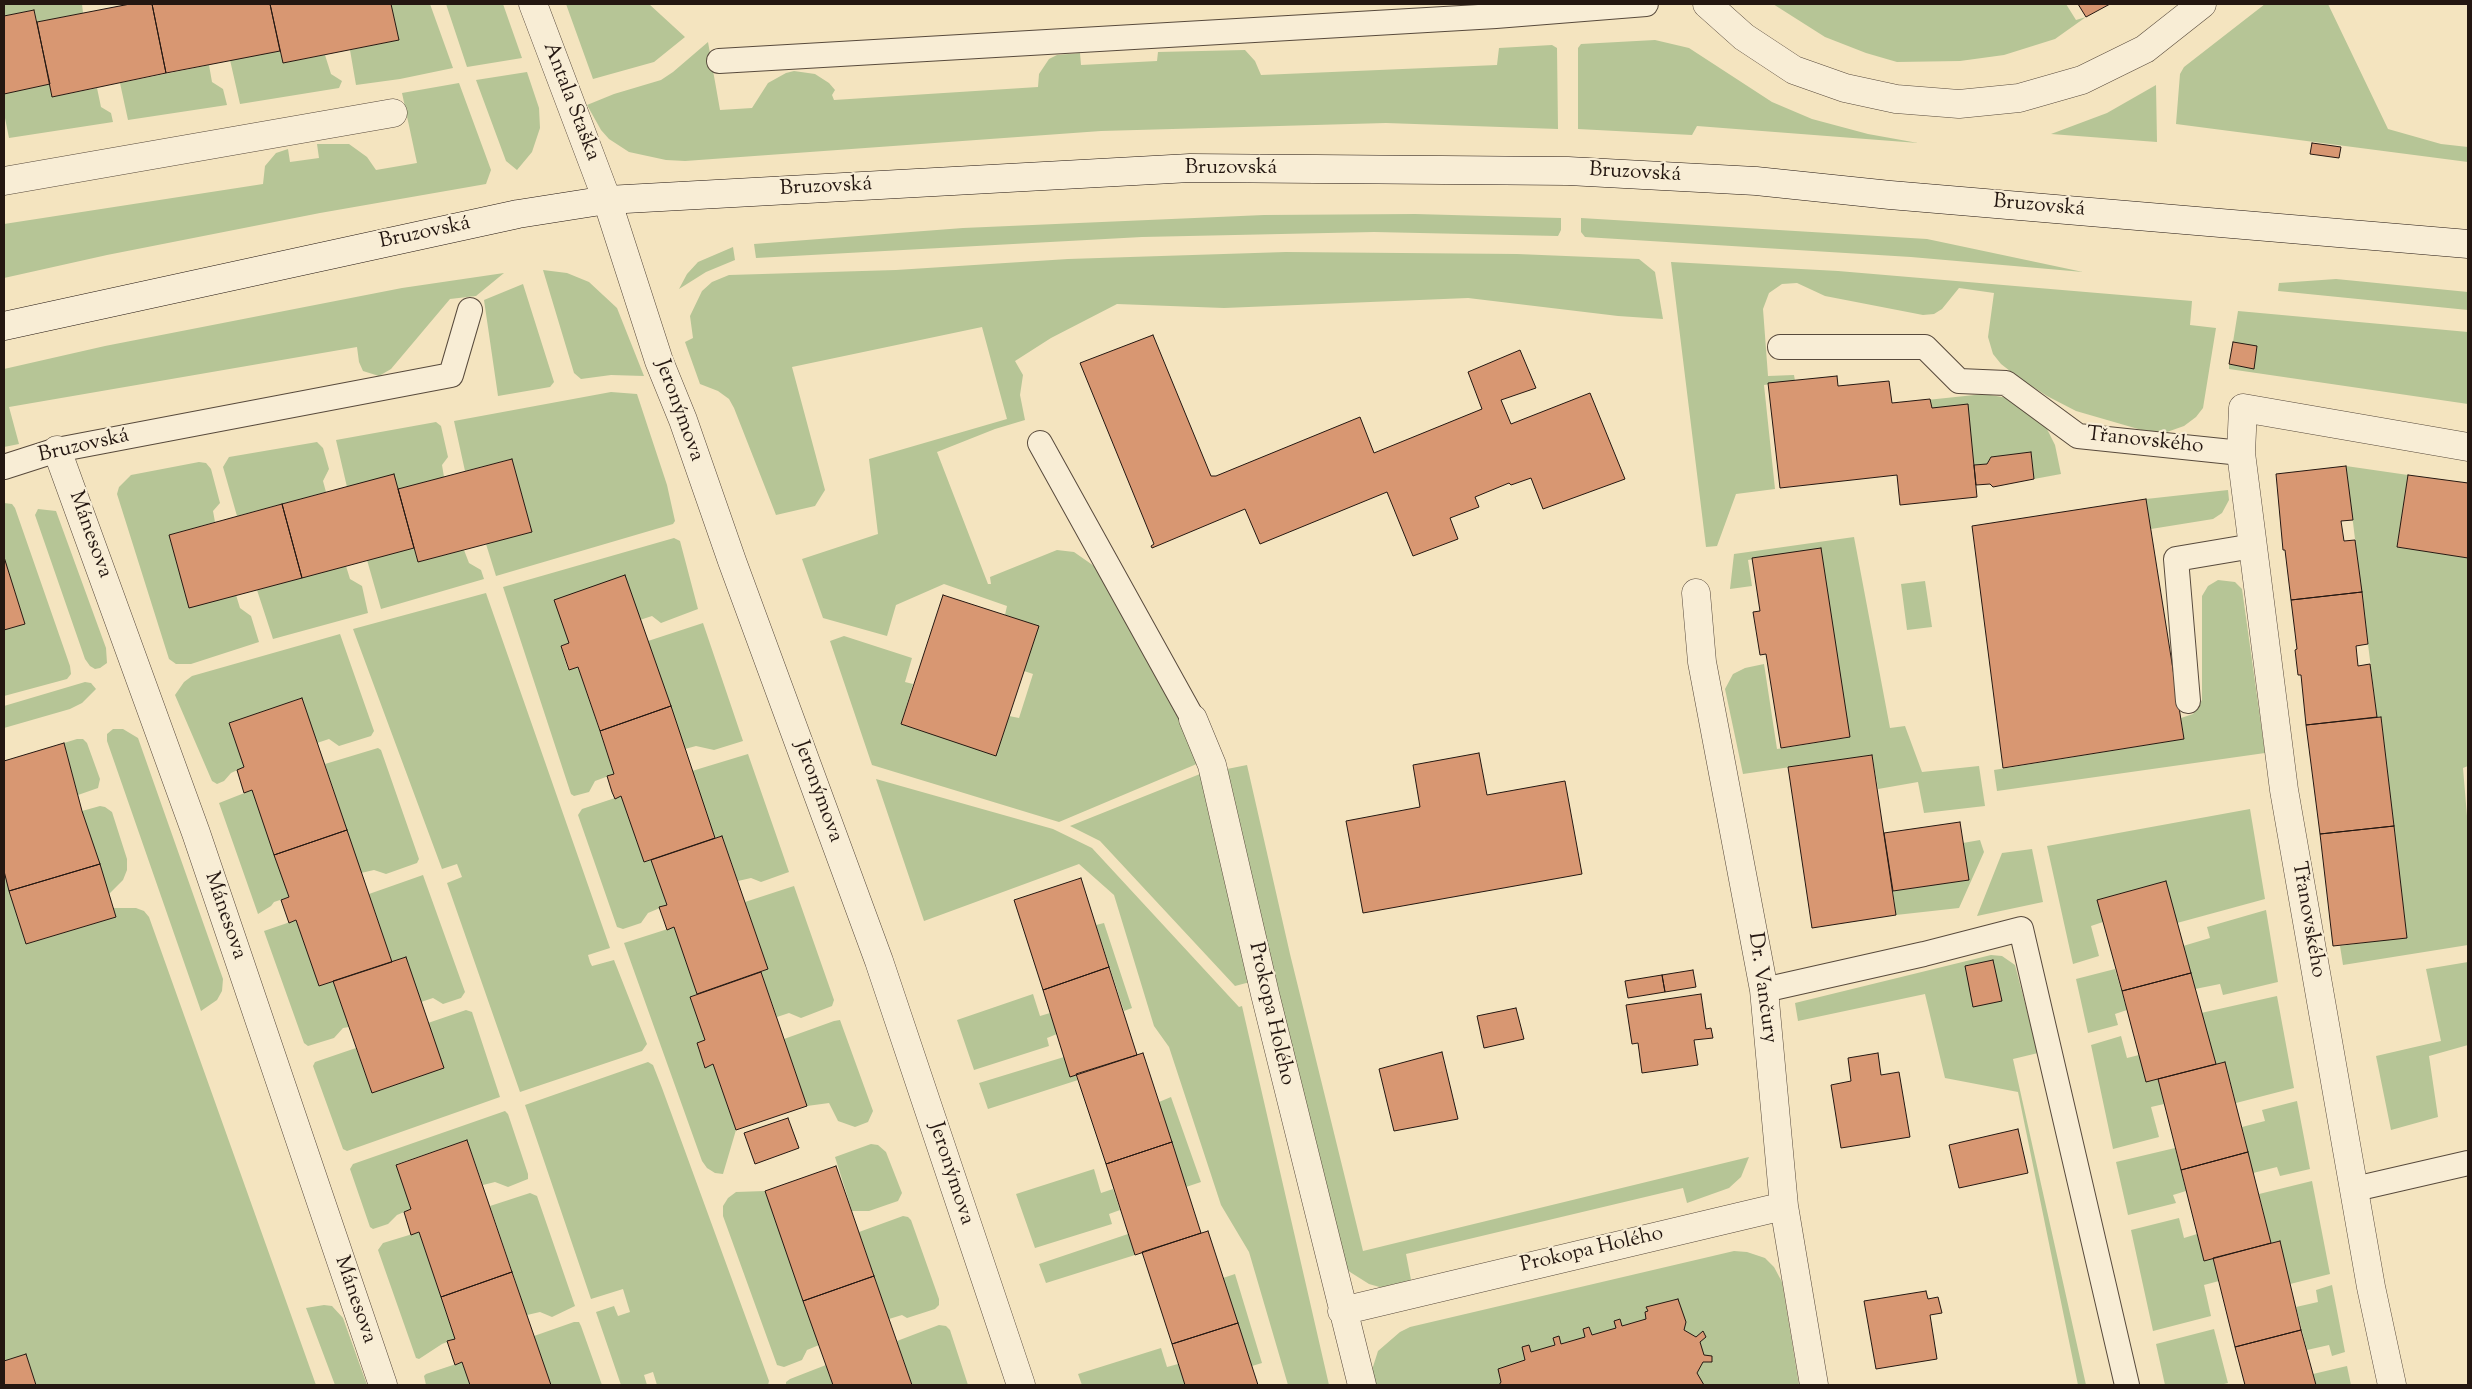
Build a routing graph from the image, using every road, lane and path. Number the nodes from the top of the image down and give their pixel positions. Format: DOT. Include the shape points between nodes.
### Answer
graph roads {
  1 [pos="533,4"];
  2 [pos="1646,4"];
  3 [pos="1707,4"];
  4 [pos="2202,4"];
  5 [pos="719,61"];
  6 [pos="393,112"];
  7 [pos="4,180"];
  8 [pos="607,200"];
  9 [pos="2468,244"];
  10 [pos="470,310"];
  11 [pos="4,326"];
  12 [pos="1780,347"];
  13 [pos="1040,443"];
  14 [pos="2468,446"];
  15 [pos="57,450"];
  16 [pos="2241,452"];
  17 [pos="4,467"];
  18 [pos="2253,546"];
  19 [pos="1696,593"];
  20 [pos="2188,701"];
  21 [pos="1193,719"];
  22 [pos="1764,990"];
  23 [pos="2468,1163"];
  24 [pos="2355,1189"];
  25 [pos="1784,1206"];
  26 [pos="1342,1310"];
  27 [pos="383,1385"];
  28 [pos="1021,1385"];
  29 [pos="1362,1385"];
  30 [pos="1814,1385"];
  31 [pos="2127,1385"];
  32 [pos="2392,1385"];
  1 -- 8 [label="street, Antala Staška"];
  2 -- 5 [label="lane" via="1476,17"];
  3 -- 4 [label="street" via="1744,38 1794,70 1845,88 1896,99 1959,104 2019,98 2082,80 2145,49"];
  6 -- 7 [label="street"];
  8 -- 9 [label="street, Bruzovská" via="1190,168 1568,171 1756,181"];
  8 -- 11 [label="street, Bruzovská" via="518,214"];
  8 -- 28 [label="street, Jeronýmova" via="659,361 879,961"];
  10 -- 15 [label="lane, Bruzovská" via="451,375"];
  12 -- 16 [label="lane, Třanovského" via="1925,348 1959,381 2006,383 2078,436"];
  13 -- 21 [label="lane"];
  14 -- 16 [label="street, Třanovského" via="2243,408"];
  15 -- 17 [label="lane, Bruzovská"];
  15 -- 27 [label="street, Mánesova" via="199,843"];
  16 -- 18 [label="street, Třanovského"];
  18 -- 20 [label="lane" via="2176,558"];
  18 -- 24 [label="street, Třanovského" via="2284,790"];
  19 -- 22 [label="street, Dr. Vančury" via="1702,662"];
  21 -- 26 [label="street, Prokopa Holého" via="1212,764"];
  22 -- 25 [label="street, Dr. Vančury"];
  22 -- 31 [label="lane" via="2021,929"];
  23 -- 24 [label="lane"];
  24 -- 32 [label="street, Třanovského"];
  25 -- 26 [label="street, Prokopa Holého"];
  25 -- 30 [label="street, Dr. Vančury"];
  26 -- 29 [label="street, Prokopa Holého"];
}
